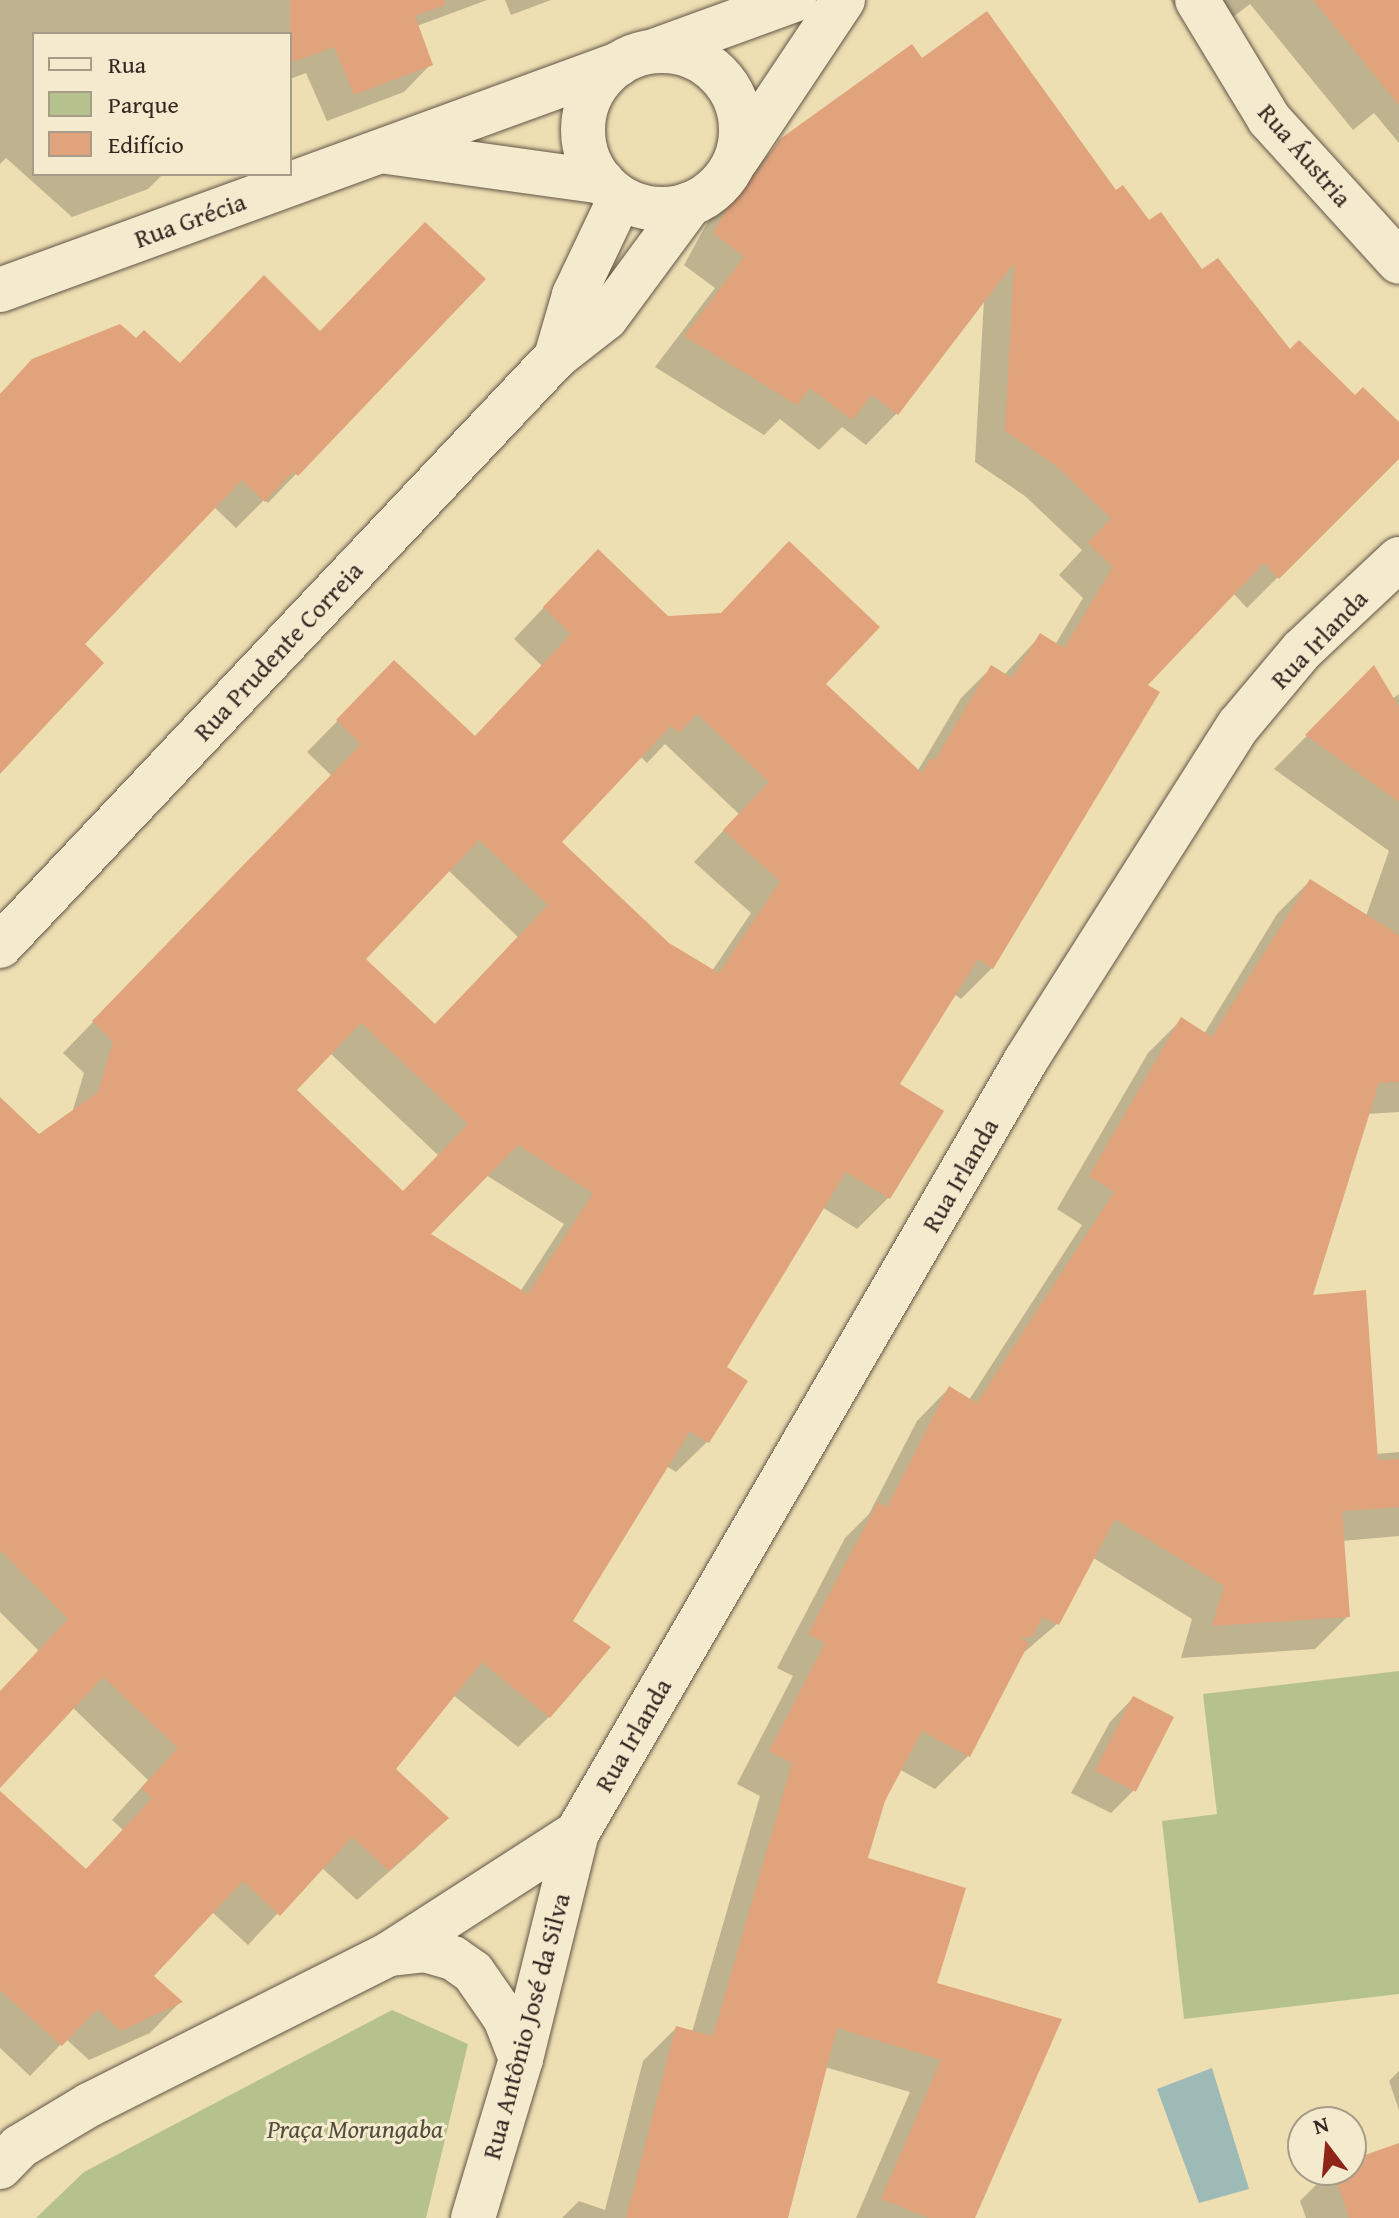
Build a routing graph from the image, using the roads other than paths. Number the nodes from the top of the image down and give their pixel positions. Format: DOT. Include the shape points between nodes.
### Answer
graph roads {
  1 [pos="794,0"];
  2 [pos="843,0"];
  3 [pos="1197,0"];
  4 [pos="636,58"];
  5 [pos="381,151"];
  6 [pos="737,159"];
  7 [pos="611,190"];
  8 [pos="690,204"];
  9 [pos="1399,262"];
  10 [pos="0,290"];
  11 [pos="556,357"];
  12 [pos="1399,559"];
  13 [pos="0,946"];
  14 [pos="577,1833"];
  15 [pos="389,1954"];
  16 [pos="521,2059"];
  17 [pos="6,2147"];
  18 [pos="473,2218"];
  1 -- 4 [label="street, Rua Grécia"];
  2 -- 6 [label="street"];
  3 -- 9 [label="street, Rua Áustria" via="1269,119"];
  4 -- 5 [label="street, Rua Grécia"];
  4 -- 6 [label="street" via="681,53 706,64 725,82 738,105 742,132"];
  4 -- 7 [label="street" via="599,83 587,106 583,133 588,159"];
  5 -- 7 [label="street, Rua Grécia"];
  5 -- 10 [label="street, Rua Grécia"];
  6 -- 8 [label="street" via="726,178"];
  7 -- 8 [label="street" via="666,210"];
  7 -- 11 [label="street, Rua Prudente Correia"];
  8 -- 11 [label="street, Rua Prudente Correia" via="606,318"];
  11 -- 13 [label="street, Rua Prudente Correia"];
  12 -- 14 [label="street, Rua Irlanda" via="1302,650 1239,725 1026,1060"];
  14 -- 15 [label="street"];
  14 -- 16 [label="street, Rua Antônio José da Silva"];
  15 -- 16 [label="street" via="425,1950 453,1958 473,1972 505,2018"];
  15 -- 17 [label="street"];
  16 -- 18 [label="street, Rua Antônio José da Silva"];
}
